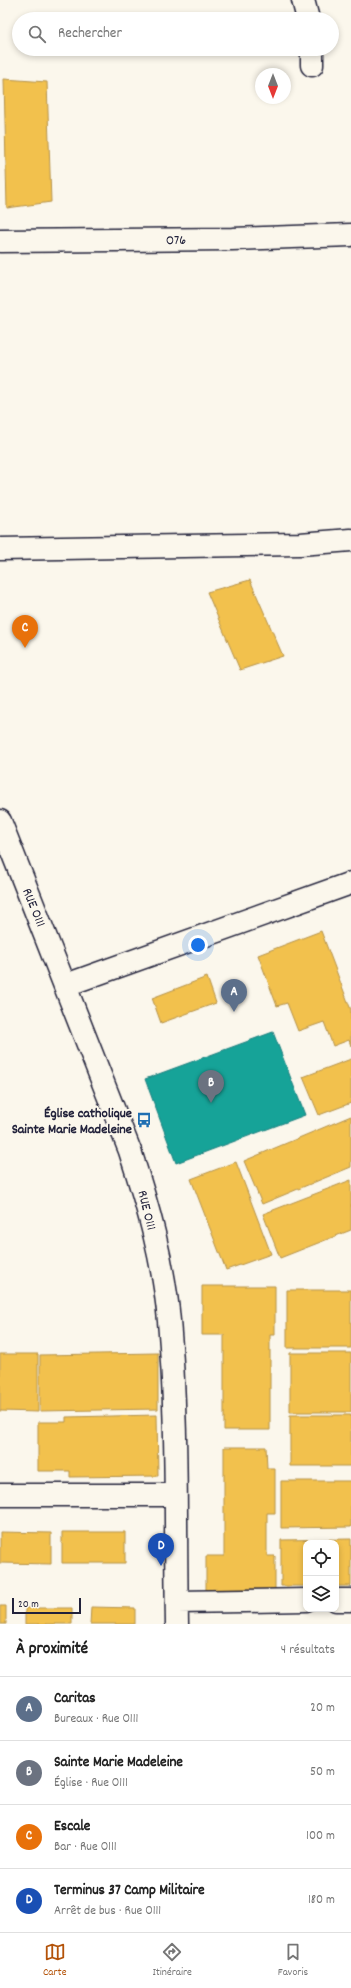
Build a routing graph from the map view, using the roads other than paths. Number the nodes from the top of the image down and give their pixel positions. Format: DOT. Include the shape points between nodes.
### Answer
graph roads {
  1 [pos="303,0"];
  2 [pos="306,12"];
  3 [pos="351,235"];
  4 [pos="0,241"];
  5 [pos="351,540"];
  6 [pos="0,548"];
  7 [pos="0,821"];
  8 [pos="351,883"];
  9 [pos="66,985"];
  10 [pos="0,1495"];
  11 [pos="175,1495"];
  12 [pos="303,1600"];
  13 [pos="339,1600"];
  14 [pos="351,1600"];
  15 [pos="177,1602"];
  16 [pos="177,1624"];
  1 -- 2 [label="street"];
  3 -- 4 [label="street, O76"];
  5 -- 6 [label="street" via="300,544"];
  7 -- 9 [label="street, RUE O111"];
  8 -- 9 [label="street"];
  9 -- 11 [label="street, RUE O111" via="130,1151 147,1202 158,1251 169,1320 174,1391"];
  10 -- 11 [label="street"];
  11 -- 15 [label="street, RUE O111"];
  12 -- 15 [label="street"];
  13 -- 14 [label="street"];
  15 -- 16 [label="street, RUE O111"];
}
